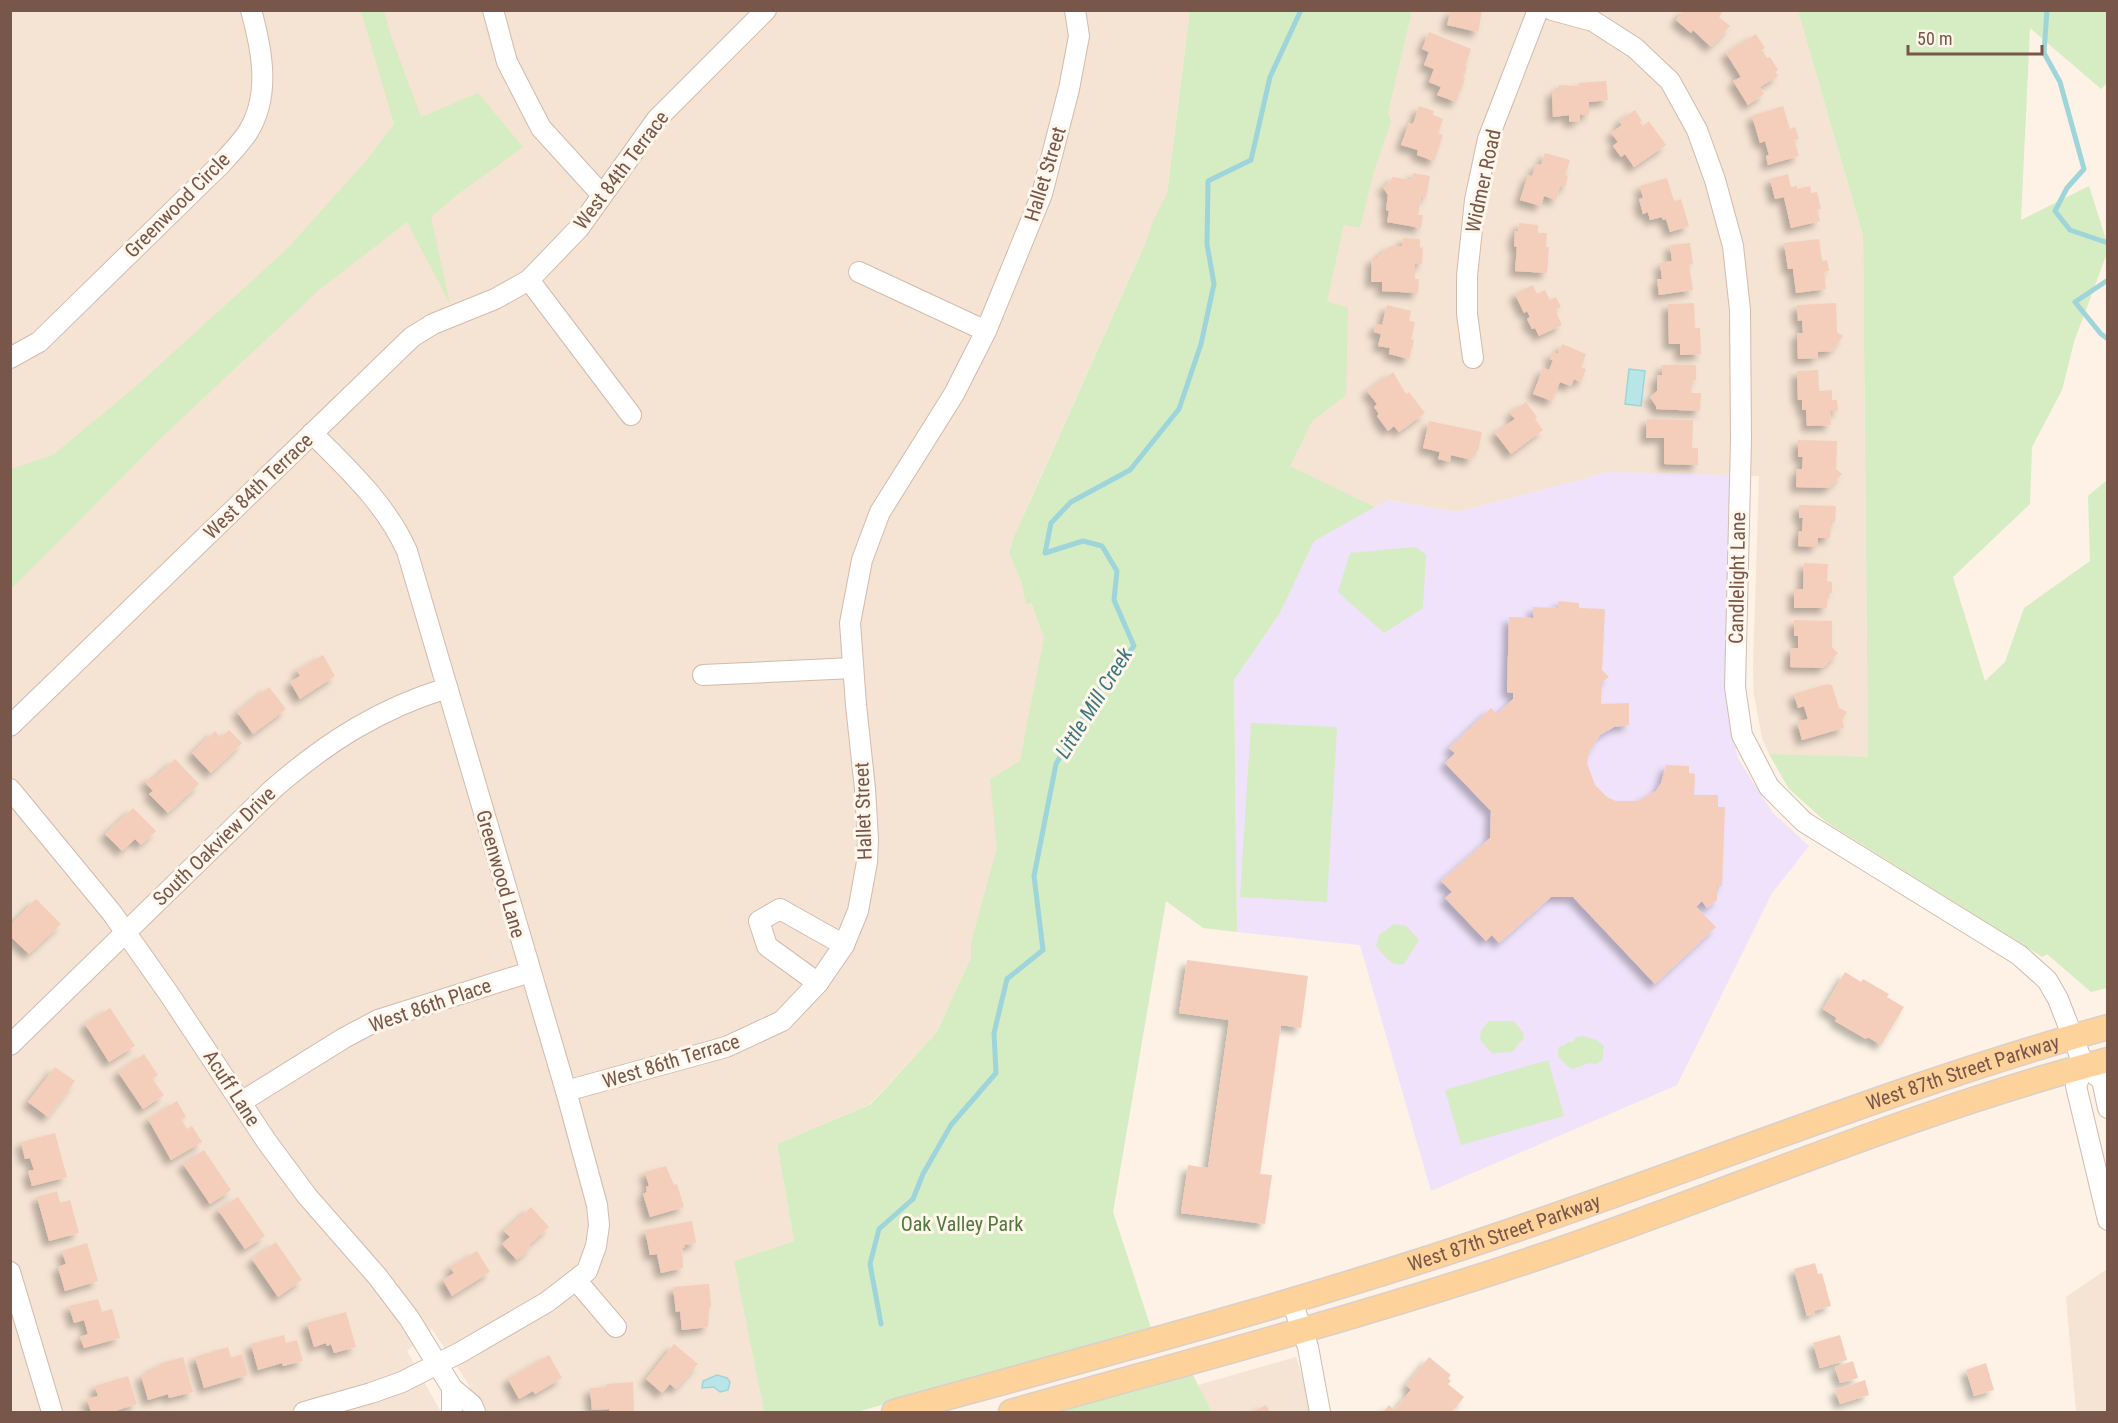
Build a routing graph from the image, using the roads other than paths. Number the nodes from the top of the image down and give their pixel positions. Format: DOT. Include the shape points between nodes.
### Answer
graph roads {
  1 [pos="251,10"];
  2 [pos="492,10"];
  3 [pos="766,10"];
  4 [pos="1075,10"];
  5 [pos="1538,10"];
  6 [pos="1552,10"];
  7 [pos="602,195"];
  8 [pos="859,272"];
  9 [pos="529,280"];
  10 [pos="986,331"];
  11 [pos="10,358"];
  12 [pos="1473,358"];
  13 [pos="631,415"];
  14 [pos="312,432"];
  15 [pos="853,668"];
  16 [pos="703,675"];
  17 [pos="447,688"];
  18 [pos="10,726"];
  19 [pos="10,789"];
  20 [pos="126,932"];
  21 [pos="844,945"];
  22 [pos="530,972"];
  23 [pos="818,983"];
  24 [pos="2108,1027"];
  25 [pos="2072,1038"];
  26 [pos="10,1045"];
  27 [pos="2108,1060"];
  28 [pos="2084,1066"];
  29 [pos="566,1091"];
  30 [pos="241,1102"];
  31 [pos="2108,1108"];
  32 [pos="2108,1220"];
  33 [pos="10,1272"];
  34 [pos="576,1280"];
  35 [pos="1292,1302"];
  36 [pos="616,1327"];
  37 [pos="1302,1330"];
  38 [pos="438,1364"];
  39 [pos="452,1388"];
  40 [pos="52,1413"];
  41 [pos="304,1413"];
  42 [pos="452,1413"];
  43 [pos="475,1413"];
  44 [pos="894,1413"];
  45 [pos="1011,1413"];
  46 [pos="1320,1413"];
  1 -- 11 [label="street, Greenwood Circle" via="263,62 260,102 248,131 221,164 39,342"];
  2 -- 7 [label="street" via="507,62 541,128"];
  3 -- 7 [label="street, West 84th Terrace" via="657,119"];
  4 -- 10 [label="street, Hallet Street" via="1079,36 1042,194"];
  5 -- 12 [label="street, Widmer Road" via="1488,139 1474,200 1467,276"];
  6 -- 25 [label="street, Candlelight Lane" via="1593,21 1635,48 1670,81 1697,130 1733,246 1740,310 1741,440 1735,687 1742,735 1769,787 1804,822 2019,954 2047,980"];
  7 -- 9 [label="street, West 84th Terrace" via="579,228"];
  8 -- 10 [label="street"];
  9 -- 13 [label="street"];
  9 -- 14 [label="street, West 84th Terrace" via="412,337"];
  10 -- 15 [label="street, Hallet Street" via="954,394 880,512 862,560 850,623"];
  14 -- 17 [label="street, Greenwood Lane" via="379,502 400,536"];
  14 -- 18 [label="street, West 84th Terrace"];
  15 -- 16 [label="street"];
  15 -- 21 [label="street, Hallet Street" via="868,840 858,911"];
  17 -- 20 [label="street, South Oakview Drive" via="368,720 304,762"];
  17 -- 22 [label="street, Greenwood Lane"];
  19 -- 20 [label="street, Acuff Lane"];
  20 -- 26 [label="street, South Oakview Drive"];
  20 -- 30 [label="street, Acuff Lane"];
  21 -- 23 [label="street, West 86th Terrace"];
  21 -- 23 [label="street" via="780,909 759,921 766,946"];
  22 -- 29 [label="street, Greenwood Lane"];
  22 -- 30 [label="street, West 86th Place" via="378,1020"];
  23 -- 29 [label="street, West 86th Terrace" via="782,1021 726,1047"];
  24 -- 25 [label="main road, West 87th Street Parkway"];
  25 -- 28 [label="street, Candlelight Lane"];
  25 -- 35 [label="main road, West 87th Street Parkway" via="1878,1100 1513,1231"];
  27 -- 28 [label="main road, West 87th Street Parkway"];
  28 -- 31 [label="street, Candlelight Lane" via="2102,1080"];
  28 -- 32 [label="street" via="2076,1086"];
  28 -- 37 [label="main road, West 87th Street Parkway" via="1889,1128 1570,1246"];
  29 -- 34 [label="street, Greenwood Lane" via="599,1225 587,1271"];
  30 -- 38 [label="street, Acuff Lane" via="307,1196 389,1293"];
  33 -- 40 [label="street"];
  34 -- 36 [label="street"];
  34 -- 38 [label="street" via="547,1302"];
  35 -- 37 [label="street"];
  35 -- 44 [label="main road, West 87th Street Parkway"];
  37 -- 45 [label="main road, West 87th Street Parkway"];
  37 -- 46 [label="street"];
  38 -- 39 [label="street, Acuff Lane"];
  38 -- 41 [label="street" via="371,1394"];
  39 -- 42 [label="street"];
  39 -- 43 [label="street, Acuff Lane" via="472,1405"];
}
